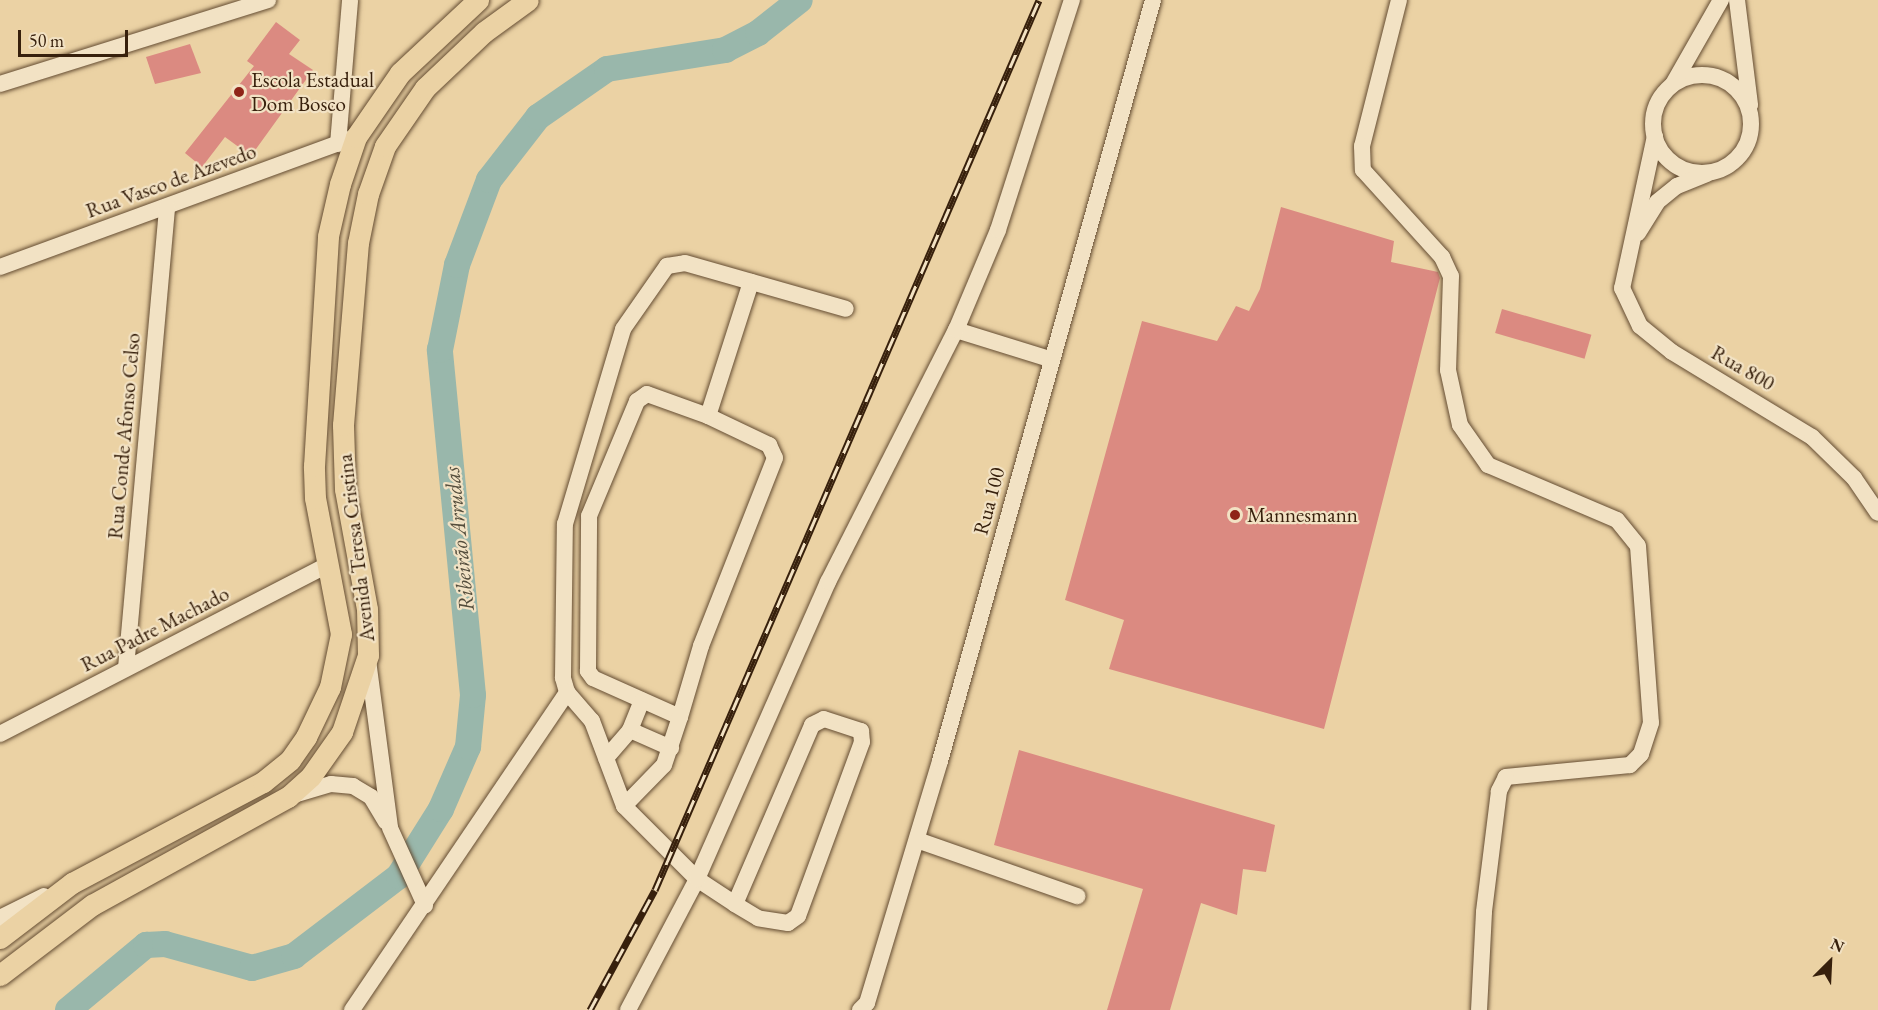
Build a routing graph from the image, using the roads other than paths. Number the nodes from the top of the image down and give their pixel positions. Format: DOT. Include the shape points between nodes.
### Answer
graph roads {
  1 [pos="268,0"];
  2 [pos="350,0"];
  3 [pos="478,0"];
  4 [pos="528,0"];
  5 [pos="1072,0"];
  6 [pos="1153,0"];
  7 [pos="1399,0"];
  8 [pos="1721,0"];
  9 [pos="1737,0"];
  10 [pos="0,84"];
  11 [pos="1673,84"];
  12 [pos="1751,115"];
  13 [pos="1655,136"];
  14 [pos="347,140"];
  15 [pos="1713,172"];
  16 [pos="167,207"];
  17 [pos="1630,247"];
  18 [pos="0,267"];
  19 [pos="751,282"];
  20 [pos="846,309"];
  21 [pos="956,330"];
  22 [pos="1049,360"];
  23 [pos="708,416"];
  24 [pos="1878,513"];
  25 [pos="330,564"];
  26 [pos="368,655"];
  27 [pos="126,668"];
  28 [pos="567,692"];
  29 [pos="642,700"];
  30 [pos="680,717"];
  31 [pos="630,730"];
  32 [pos="0,734"];
  33 [pos="671,748"];
  34 [pos="606,758"];
  35 [pos="288,797"];
  36 [pos="624,806"];
  37 [pos="390,828"];
  38 [pos="917,840"];
  39 [pos="697,879"];
  40 [pos="72,883"];
  41 [pos="1077,896"];
  42 [pos="421,899"];
  43 [pos="735,904"];
  44 [pos="0,918"];
  45 [pos="0,938"];
  46 [pos="0,975"];
  47 [pos="352,1010"];
  48 [pos="628,1010"];
  49 [pos="860,1010"];
  50 [pos="1479,1010"];
  1 -- 10 [label="street"];
  2 -- 14 [label="street"];
  3 -- 14 [label="main road, Avenida Teresa Cristina" via="400,73"];
  4 -- 26 [label="main road, Avenida Teresa Cristina" via="484,32 425,88 385,146 368,194 358,243 343,424 345,489 367,609"];
  5 -- 21 [label="street" via="998,230"];
  6 -- 22 [label="street, Rua 100"];
  7 -- 50 [label="street" via="1362,146 1363,170 1442,257 1451,276 1448,370 1460,425 1488,465 1617,520 1638,546 1652,723 1641,754 1630,765 1506,777 1499,791 1484,912"];
  8 -- 11 [label="street"];
  9 -- 12 [label="street"];
  11 -- 12 [label="street" via="1685,78 1713,76 1738,90"];
  11 -- 13 [label="street" via="1656,108"];
  12 -- 15 [label="street" via="1747,145 1733,162"];
  13 -- 15 [label="street" via="1671,161 1698,172"];
  13 -- 17 [label="street, Rua 800"];
  14 -- 16 [label="street, Rua Vasco de Azevedo"];
  14 -- 25 [label="main road, Avenida Teresa Cristina" via="328,236 314,477"];
  15 -- 17 [label="street, Rua 800" via="1677,186 1657,202"];
  16 -- 18 [label="street, Rua Vasco de Azevedo"];
  16 -- 27 [label="street, Rua Conde Afonso Celso"];
  17 -- 24 [label="street, Rua 800" via="1622,288 1640,326 1672,352 1812,437 1854,478"];
  19 -- 20 [label="street"];
  19 -- 23 [label="street"];
  19 -- 28 [label="street" via="685,263 668,266 623,329 562,541"];
  21 -- 22 [label="street"];
  21 -- 39 [label="street" via="828,582"];
  22 -- 38 [label="street, Rua 100"];
  23 -- 29 [label="street" via="647,394 637,401 589,516 585,535 589,675"];
  23 -- 30 [label="street" via="769,445 775,458 701,646"];
  25 -- 27 [label="street, Rua Padre Machado"];
  25 -- 40 [label="main road, Avenida Teresa Cristina" via="341,634 339,651 319,711 290,760 263,782"];
  26 -- 35 [label="main road, Avenida Teresa Cristina" via="342,732 310,776"];
  26 -- 37 [label="street"];
  27 -- 32 [label="street, Rua Padre Machado"];
  28 -- 34 [label="street" via="592,721"];
  28 -- 42 [label="street"];
  29 -- 30 [label="street"];
  29 -- 31 [label="street"];
  30 -- 33 [label="street"];
  31 -- 33 [label="street"];
  31 -- 34 [label="street"];
  33 -- 36 [label="street" via="656,776"];
  34 -- 36 [label="street"];
  35 -- 37 [label="street" via="331,784 353,786 371,797"];
  35 -- 46 [label="main road, Avenida Teresa Cristina" via="92,905"];
  36 -- 39 [label="street"];
  37 -- 42 [label="street"];
  38 -- 41 [label="street"];
  38 -- 49 [label="street, Rua 100" via="867,1002"];
  39 -- 43 [label="street"];
  39 -- 48 [label="street"];
  40 -- 44 [label="street"];
  40 -- 45 [label="main road, Avenida Teresa Cristina"];
  42 -- 47 [label="street"];
  43 -- 43 [label="street" via="812,725 824,719 861,731 862,742 798,916 777,924"];
}
